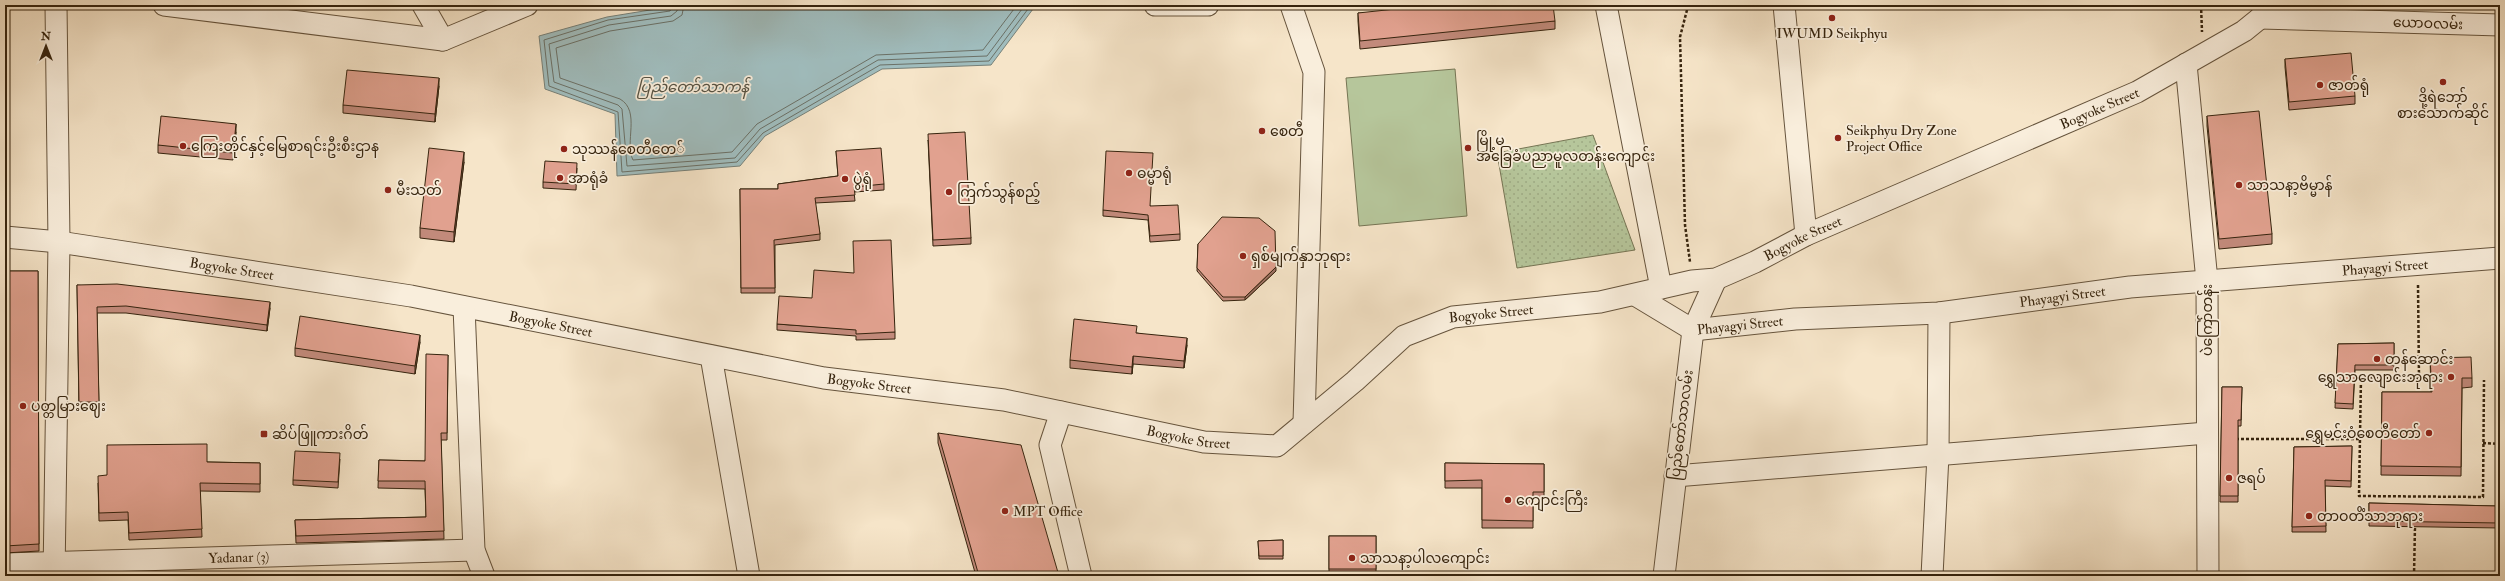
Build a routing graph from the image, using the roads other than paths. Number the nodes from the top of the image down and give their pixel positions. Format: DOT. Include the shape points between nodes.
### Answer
graph roads {
  1 [pos="56,5"];
  2 [pos="164,5"];
  3 [pos="423,5"];
  4 [pos="527,5"];
  5 [pos="1155,5"];
  6 [pos="1208,5"];
  7 [pos="1291,5"];
  8 [pos="1606,5"];
  9 [pos="1784,5"];
  10 [pos="2276,5"];
  11 [pos="2260,18"];
  12 [pos="2500,25"];
  13 [pos="442,40"];
  14 [pos="2186,64"];
  15 [pos="1806,235"];
  16 [pos="5,237"];
  17 [pos="59,242"];
  18 [pos="2500,258"];
  19 [pos="1716,279"];
  20 [pos="2207,281"];
  21 [pos="1661,288"];
  22 [pos="1634,295"];
  23 [pos="464,307"];
  24 [pos="1939,314"];
  25 [pos="1693,330"];
  26 [pos="712,356"];
  27 [pos="1061,412"];
  28 [pos="1304,423"];
  29 [pos="2207,433"];
  30 [pos="1938,455"];
  31 [pos="1675,476"];
  32 [pos="474,550"];
  33 [pos="5,564"];
  34 [pos="54,569"];
  35 [pos="484,576"];
  36 [pos="749,576"];
  37 [pos="1081,576"];
  38 [pos="1664,576"];
  39 [pos="1932,576"];
  40 [pos="2208,576"];
  1 -- 17 [label="street"];
  2 -- 13 [label="street"];
  3 -- 13 [label="street"];
  4 -- 13 [label="street"];
  5 -- 6 [label="street"];
  7 -- 28 [label="street" via="1314,72"];
  8 -- 21 [label="street"];
  9 -- 15 [label="street"];
  10 -- 11 [label="street, Bogyoke Street"];
  11 -- 12 [label="street, ယောဝလမ်း"];
  11 -- 14 [label="street, Bogyoke Street" via="2244,31"];
  14 -- 15 [label="street, Bogyoke Street" via="2137,92"];
  14 -- 20 [label="street, ပဲကြော်တန်း"];
  15 -- 19 [label="street, Bogyoke Street"];
  16 -- 17 [label="street, Bogyoke Street"];
  17 -- 23 [label="street, Bogyoke Street" via="411,296"];
  17 -- 34 [label="street"];
  18 -- 20 [label="street, Phayagyi Street"];
  19 -- 21 [label="street, Bogyoke Street"];
  19 -- 25 [label="street, ပြည်တော်သာလမ်း"];
  20 -- 24 [label="street, Phayagyi Street" via="2130,287"];
  20 -- 29 [label="street, ပဲကြော်တန်း"];
  21 -- 22 [label="street, Bogyoke Street"];
  22 -- 25 [label="street, Phayagyi Street"];
  22 -- 28 [label="street, Bogyoke Street" via="1600,302 1453,317 1404,336"];
  23 -- 26 [label="street, Bogyoke Street"];
  23 -- 32 [label="street"];
  24 -- 25 [label="street, Phayagyi Street" via="1795,319"];
  24 -- 30 [label="street"];
  25 -- 31 [label="street, ပြည်တော်သာလမ်း"];
  26 -- 27 [label="street, Bogyoke Street" via="824,378 1004,400"];
  26 -- 36 [label="street"];
  27 -- 28 [label="street, Bogyoke Street" via="1204,442 1278,446"];
  27 -- 37 [label="street" via="1050,445"];
  29 -- 30 [label="street"];
  29 -- 40 [label="street, ပဲကြော်တန်း"];
  30 -- 31 [label="street"];
  30 -- 39 [label="street"];
  31 -- 38 [label="street, ပြည်တော်သာလမ်း"];
  32 -- 34 [label="street, Yadanar (3)"];
  32 -- 35 [label="street"];
  33 -- 34 [label="street, Yadanar (3)"];
}
